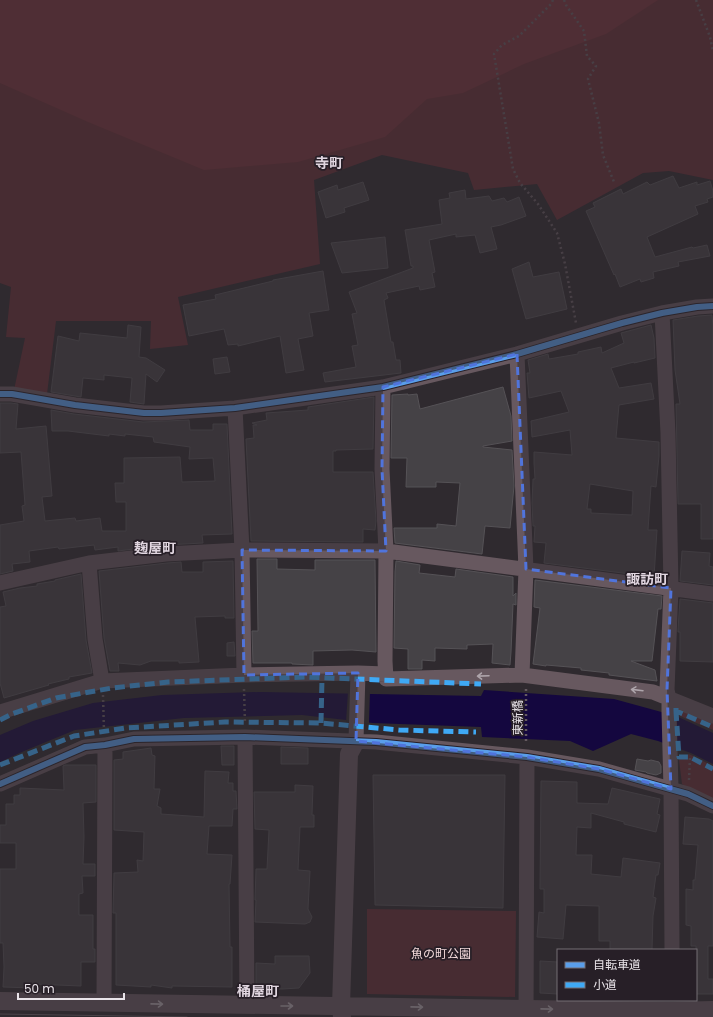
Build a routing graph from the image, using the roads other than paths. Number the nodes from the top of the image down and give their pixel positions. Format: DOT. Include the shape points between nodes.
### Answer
graph roads {
  1 [pos="713,306"];
  2 [pos="662,313"];
  3 [pos="517,354"];
  4 [pos="383,387"];
  5 [pos="0,394"];
  6 [pos="235,408"];
  7 [pos="242,550"];
  8 [pos="386,551"];
  9 [pos="89,563"];
  10 [pos="526,569"];
  11 [pos="0,583"];
  12 [pos="671,588"];
  13 [pos="713,594"];
  14 [pos="358,673"];
  15 [pos="386,674"];
  16 [pos="522,675"];
  17 [pos="244,679"];
  18 [pos="102,688"];
  19 [pos="669,705"];
  20 [pos="0,712"];
  21 [pos="713,716"];
  22 [pos="245,732"];
  23 [pos="105,739"];
  24 [pos="356,741"];
  25 [pos="527,750"];
  26 [pos="0,784"];
  27 [pos="671,789"];
  28 [pos="713,806"];
  29 [pos="672,949"];
  30 [pos="0,1002"];
  31 [pos="672,1009"];
  32 [pos="105,1010"];
  33 [pos="713,1010"];
  34 [pos="246,1011"];
  35 [pos="341,1011"];
  36 [pos="526,1013"];
  1 -- 2 [label="street"];
  2 -- 3 [label="street"];
  2 -- 12 [label="street" via="668,433"];
  3 -- 4 [label="street"];
  3 -- 10 [label="street"];
  4 -- 6 [label="street"];
  4 -- 8 [label="street" via="382,469"];
  5 -- 6 [label="street" via="144,413"];
  6 -- 7 [label="street"];
  7 -- 8 [label="street"];
  7 -- 9 [label="street" via="166,554"];
  7 -- 17 [label="street"];
  8 -- 10 [label="street"];
  8 -- 15 [label="street"];
  9 -- 11 [label="street"];
  9 -- 18 [label="street"];
  10 -- 12 [label="street"];
  10 -- 16 [label="street"];
  12 -- 13 [label="street"];
  12 -- 19 [label="street" via="667,690"];
  14 -- 15 [label="street"];
  14 -- 17 [label="street"];
  14 -- 24 [label="street"];
  16 -- 15 [label="street, one-way" via="386,679"];
  19 -- 16 [label="street, one-way" via="653,692"];
  17 -- 18 [label="street"];
  18 -- 20 [label="street"];
  19 -- 21 [label="street"];
  19 -- 27 [label="street"];
  22 -- 23 [label="street"];
  22 -- 24 [label="street"];
  22 -- 34 [label="street"];
  23 -- 26 [label="street"];
  23 -- 32 [label="street"];
  24 -- 25 [label="street"];
  24 -- 35 [label="street" via="349,754"];
  25 -- 27 [label="street"];
  25 -- 36 [label="street"];
  27 -- 28 [label="street"];
  27 -- 29 [label="street"];
  30 -- 32 [label="street"];
  31 -- 33 [label="street"];
  36 -- 31 [label="street, one-way"];
  32 -- 34 [label="street, one-way"];
  34 -- 35 [label="street, one-way"];
  35 -- 36 [label="street, one-way"];
}
